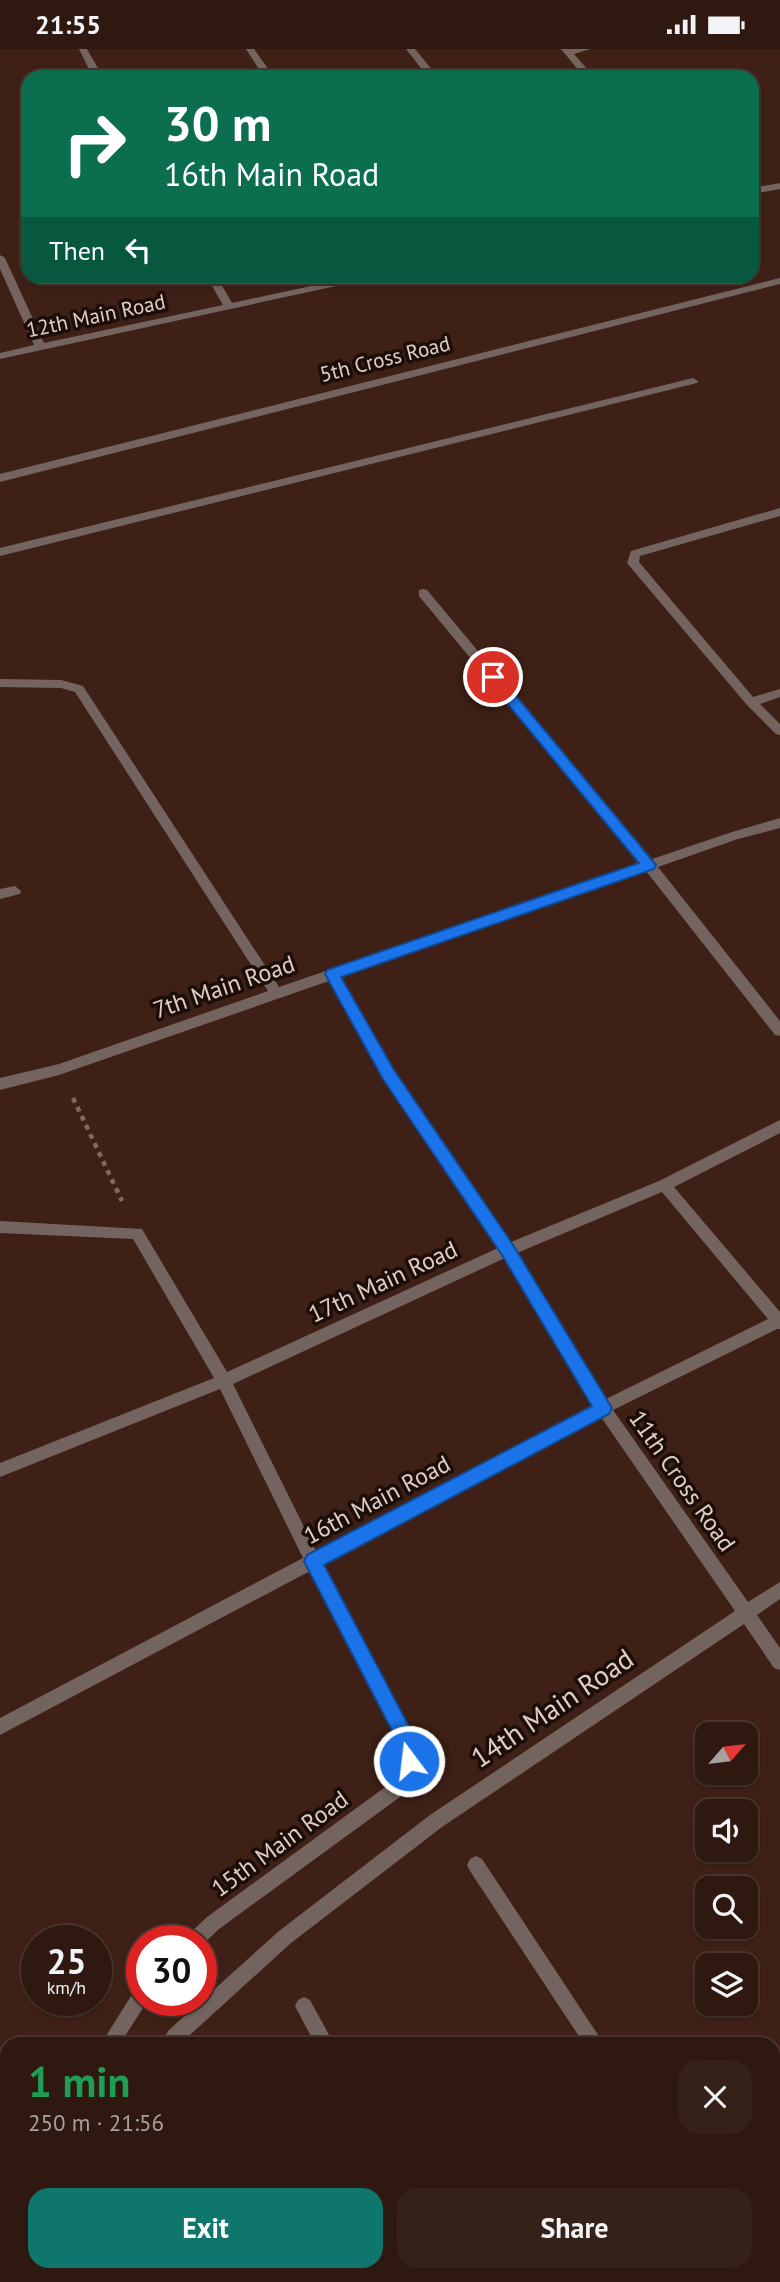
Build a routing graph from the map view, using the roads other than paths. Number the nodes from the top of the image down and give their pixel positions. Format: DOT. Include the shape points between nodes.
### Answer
graph roads {
  1 [pos="83,49"];
  2 [pos="250,49"];
  3 [pos="411,49"];
  4 [pos="586,49"];
  5 [pos="567,51"];
  6 [pos="95,70"];
  7 [pos="264,70"];
  8 [pos="427,70"];
  9 [pos="583,70"];
  10 [pos="780,185"];
  11 [pos="759,190"];
  12 [pos="0,258"];
  13 [pos="780,281"];
  14 [pos="216,284"];
  15 [pos="331,284"];
  16 [pos="229,306"];
  17 [pos="40,347"];
  18 [pos="0,356"];
  19 [pos="693,381"];
  20 [pos="0,478"];
  21 [pos="780,512"];
  22 [pos="0,552"];
  23 [pos="424,593"];
  24 [pos="0,683"];
  25 [pos="780,693"];
  26 [pos="751,702"];
  27 [pos="780,731"];
  28 [pos="780,823"];
  29 [pos="649,865"];
  30 [pos="15,891"];
  31 [pos="0,894"];
  32 [pos="332,974"];
  33 [pos="276,993"];
  34 [pos="780,1031"];
  35 [pos="0,1084"];
  36 [pos="780,1126"];
  37 [pos="664,1185"];
  38 [pos="0,1227"];
  39 [pos="508,1250"];
  40 [pos="779,1321"];
  41 [pos="224,1381"];
  42 [pos="603,1408"];
  43 [pos="0,1470"];
  44 [pos="313,1561"];
  45 [pos="780,1590"];
  46 [pos="745,1612"];
  47 [pos="780,1662"];
  48 [pos="0,1727"];
  49 [pos="476,1865"];
  50 [pos="211,1925"];
  51 [pos="304,2006"];
  52 [pos="128,2016"];
  53 [pos="114,2037"];
  54 [pos="174,2037"];
  55 [pos="321,2037"];
  56 [pos="590,2037"];
  1 -- 6 [label="street"];
  2 -- 7 [label="street"];
  3 -- 8 [label="street"];
  4 -- 5 [label="street"];
  5 -- 9 [label="street"];
  10 -- 11 [label="street"];
  12 -- 17 [label="street"];
  13 -- 20 [label="street, 5th Cross Road"];
  14 -- 16 [label="street"];
  15 -- 16 [label="street, 12th Main Road"];
  16 -- 17 [label="street, 12th Main Road"];
  17 -- 18 [label="street, 12th Main Road"];
  19 -- 22 [label="street"];
  21 -- 26 [label="street" via="635,554 634,563"];
  23 -- 29 [label="street"];
  24 -- 33 [label="street" via="61,684 79,689"];
  25 -- 26 [label="street"];
  26 -- 27 [label="street"];
  28 -- 29 [label="street, 7th Main Road"];
  29 -- 32 [label="street, 7th Main Road"];
  29 -- 34 [label="street"];
  30 -- 31 [label="street"];
  32 -- 33 [label="street, 7th Main Road"];
  32 -- 39 [label="street, 11th Cross Road" via="388,1074"];
  33 -- 35 [label="street, 7th Main Road" via="59,1069"];
  36 -- 37 [label="street, 17th Main Road"];
  37 -- 39 [label="street, 17th Main Road"];
  37 -- 40 [label="street"];
  38 -- 41 [label="street, 15th Main Road" via="137,1233"];
  39 -- 41 [label="street, 17th Main Road"];
  39 -- 42 [label="street, 11th Cross Road"];
  40 -- 42 [label="street, 16th Main Road"];
  41 -- 43 [label="street, 17th Main Road"];
  41 -- 44 [label="street, 15th Main Road"];
  42 -- 44 [label="street, 16th Main Road"];
  42 -- 46 [label="street, 11th Cross Road"];
  44 -- 48 [label="street, 16th Main Road"];
  44 -- 50 [label="street, 15th Main Road" via="405,1736 409,1761 394,1791"];
  45 -- 46 [label="street, 14th Main Road"];
  46 -- 47 [label="street, 11th Cross Road"];
  46 -- 54 [label="street, 14th Main Road" via="436,1821 285,1937"];
  49 -- 56 [label="street"];
  51 -- 55 [label="street"];
  52 -- 53 [label="street"];
}
